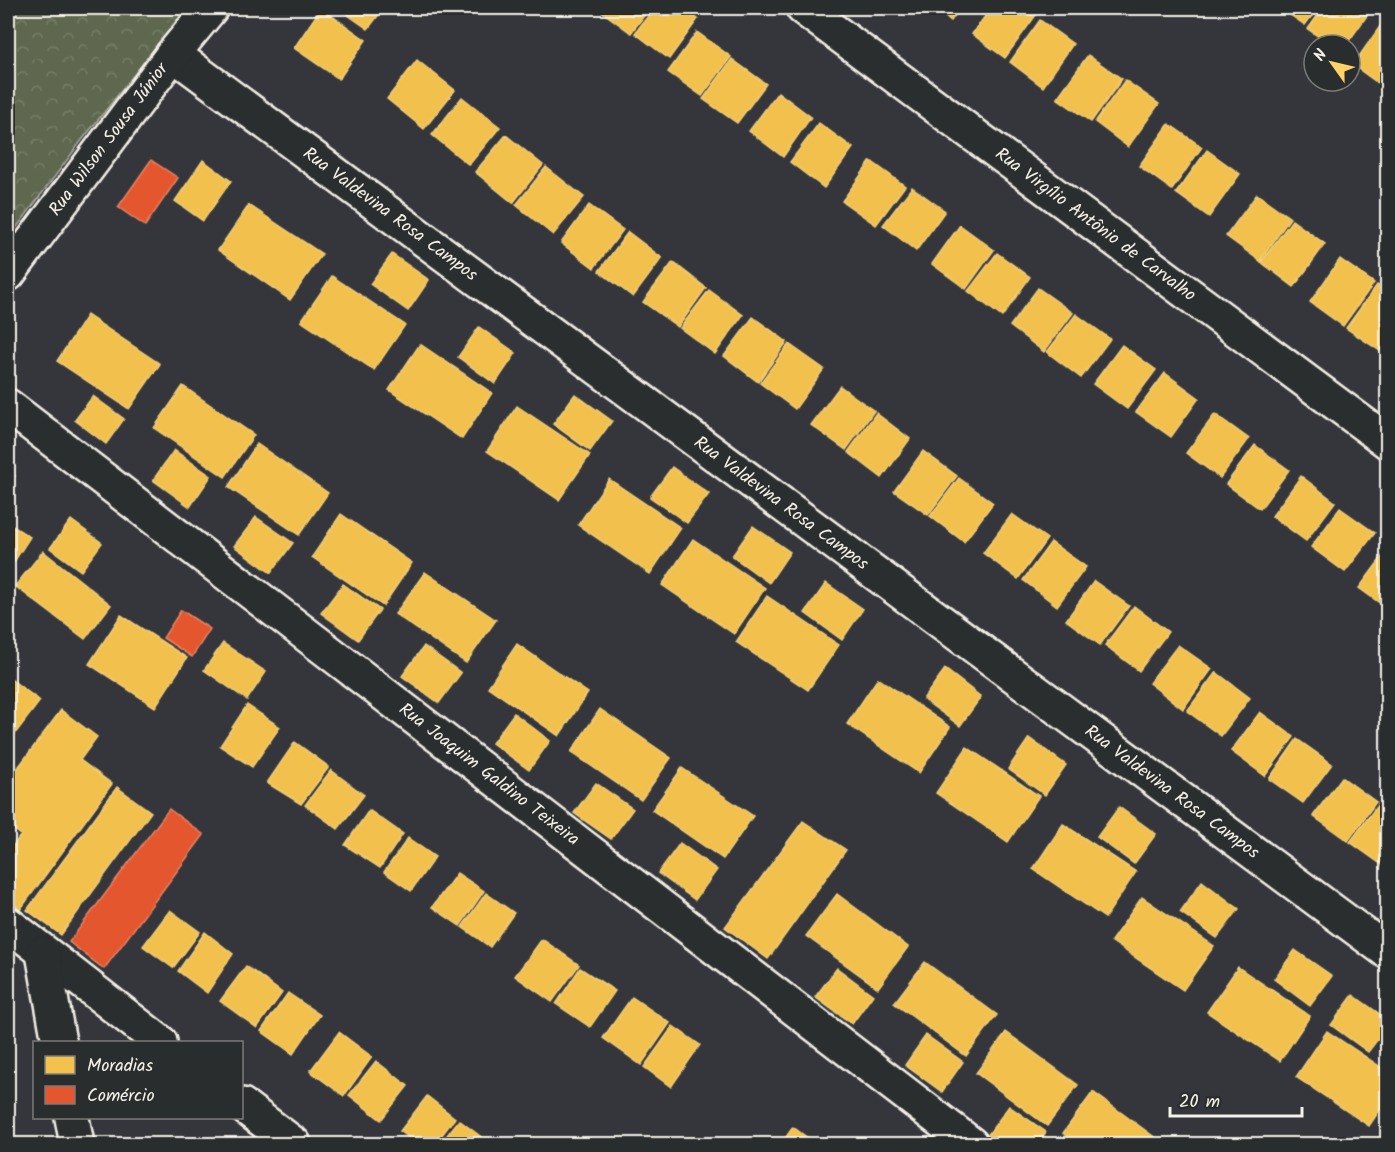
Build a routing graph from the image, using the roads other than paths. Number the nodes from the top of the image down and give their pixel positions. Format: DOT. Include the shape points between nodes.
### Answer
graph roads {
  1 [pos="211,8"];
  2 [pos="803,8"];
  3 [pos="173,54"];
  4 [pos="8,274"];
  5 [pos="8,406"];
  6 [pos="1388,442"];
  7 [pos="8,924"];
  8 [pos="1388,952"];
  9 [pos="44,953"];
  10 [pos="59,1041"];
  11 [pos="159,1041"];
  12 [pos="243,1106"];
  13 [pos="72,1119"];
  14 [pos="77,1144"];
  15 [pos="294,1144"];
  16 [pos="970,1144"];
  1 -- 3 [label="street, Rua Wilson Sousa Júnior"];
  2 -- 6 [label="street, Rua Virgílio Antônio de Carvalho"];
  3 -- 4 [label="street, Rua Wilson Sousa Júnior"];
  3 -- 8 [label="street, Rua Valdevina Rosa Campos"];
  5 -- 16 [label="street, Rua Joaquim Galdino Teixeira"];
  7 -- 9 [label="street"];
  9 -- 10 [label="street"];
  9 -- 11 [label="street"];
  12 -- 15 [label="street"];
  13 -- 14 [label="street"];
}
